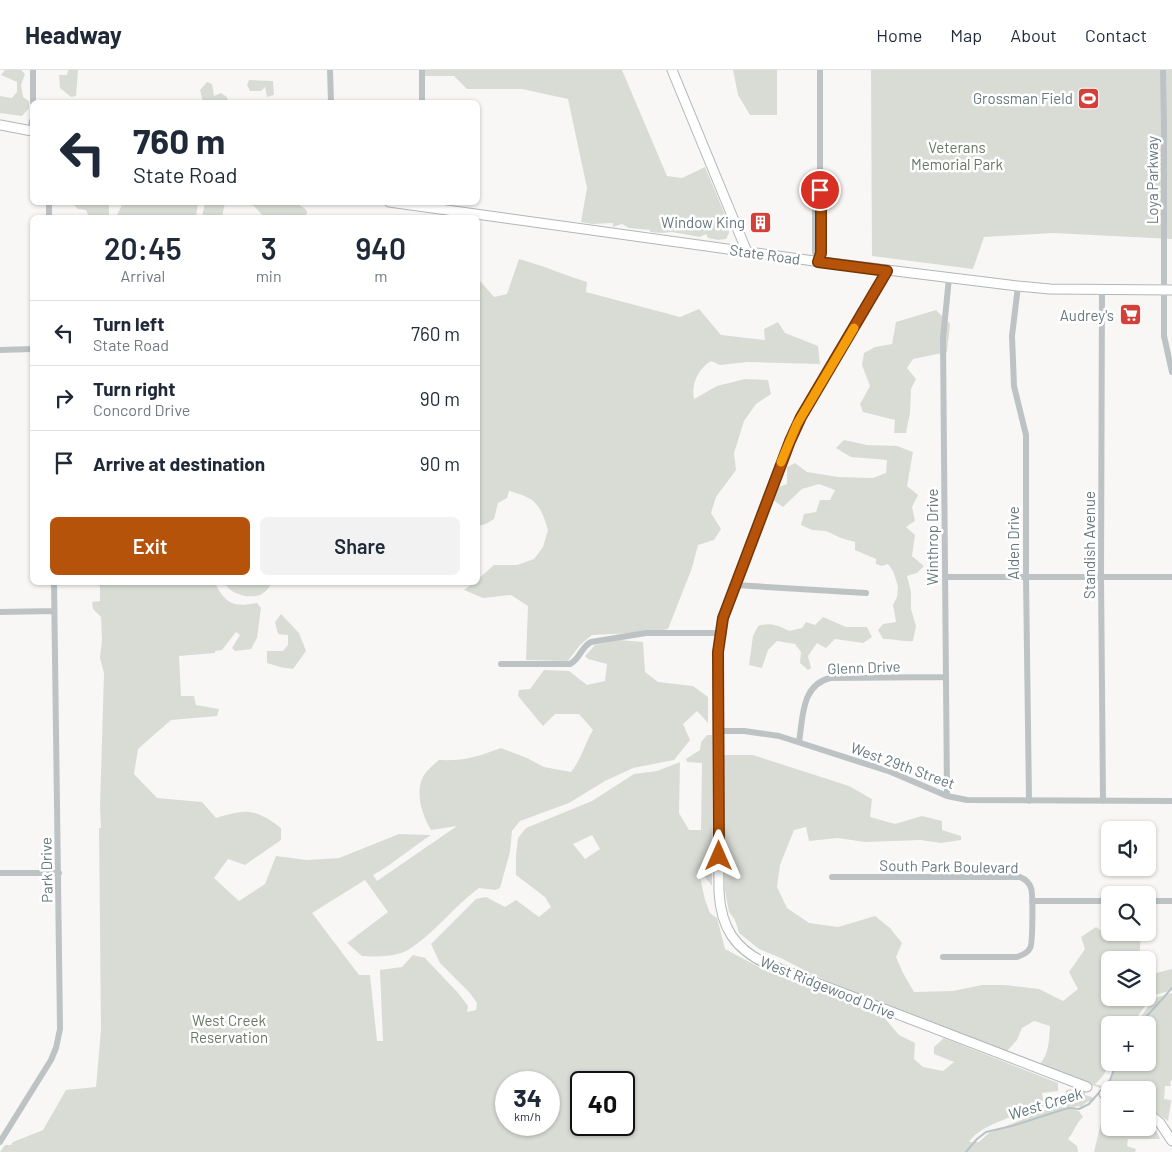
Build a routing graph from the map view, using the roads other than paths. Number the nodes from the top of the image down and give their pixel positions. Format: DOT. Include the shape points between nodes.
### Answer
graph roads {
  1 [pos="33,70"];
  2 [pos="330,70"];
  3 [pos="422,70"];
  4 [pos="672,70"];
  5 [pos="820,70"];
  6 [pos="1163,70"];
  7 [pos="33,100"];
  8 [pos="331,100"];
  9 [pos="422,100"];
  10 [pos="0,125"];
  11 [pos="30,131"];
  12 [pos="423,205"];
  13 [pos="747,252"];
  14 [pos="818,262"];
  15 [pos="887,271"];
  16 [pos="949,278"];
  17 [pos="1018,286"];
  18 [pos="1102,289"];
  19 [pos="1168,290"];
  20 [pos="30,349"];
  21 [pos="0,350"];
  22 [pos="1172,372"];
  23 [pos="1172,576"];
  24 [pos="945,577"];
  25 [pos="1026,577"];
  26 [pos="1101,577"];
  27 [pos="735,584"];
  28 [pos="54,585"];
  29 [pos="866,593"];
  30 [pos="54,611"];
  31 [pos="0,612"];
  32 [pos="719,633"];
  33 [pos="501,664"];
  34 [pos="946,677"];
  35 [pos="718,731"];
  36 [pos="798,742"];
  37 [pos="946,796"];
  38 [pos="1029,801"];
  39 [pos="1103,801"];
  40 [pos="1172,801"];
  41 [pos="0,873"];
  42 [pos="58,873"];
  43 [pos="832,877"];
  44 [pos="1032,900"];
  45 [pos="1101,901"];
  46 [pos="1156,901"];
  47 [pos="1172,901"];
  48 [pos="943,957"];
  49 [pos="1087,1087"];
  50 [pos="1156,1120"];
  51 [pos="1172,1141"];
  52 [pos="0,1142"];
  1 -- 7 [label="street"];
  2 -- 8 [label="street"];
  3 -- 9 [label="street"];
  4 -- 13 [label="street"];
  5 -- 14 [label="street" via="821,253"];
  6 -- 19 [label="street, Loya Parkway"];
  10 -- 11 [label="street"];
  12 -- 13 [label="street, State Road"];
  13 -- 14 [label="street, State Road"];
  14 -- 15 [label="street, State Road"];
  15 -- 16 [label="street, State Road"];
  15 -- 27 [label="street, West Ridgewood Drive" via="797,424"];
  16 -- 17 [label="street, State Road"];
  16 -- 24 [label="street, Winthrop Drive" via="943,338"];
  17 -- 18 [label="street, State Road"];
  17 -- 25 [label="street, Alden Drive" via="1012,336 1014,386 1026,435"];
  18 -- 19 [label="street, State Road"];
  18 -- 26 [label="street, Standish Avenue"];
  19 -- 22 [label="street, Loya Parkway" via="1164,336"];
  20 -- 21 [label="street"];
  23 -- 26 [label="street"];
  24 -- 25 [label="street"];
  24 -- 34 [label="street, Winthrop Drive"];
  25 -- 26 [label="street"];
  25 -- 38 [label="street, Alden Drive"];
  26 -- 39 [label="street, Standish Avenue"];
  27 -- 29 [label="street"];
  27 -- 32 [label="street, West Ridgewood Drive"];
  28 -- 30 [label="street, Park Drive"];
  30 -- 31 [label="street"];
  30 -- 42 [label="street, Park Drive"];
  32 -- 33 [label="street" via="629,635 591,642 570,664"];
  32 -- 35 [label="street, West Ridgewood Drive"];
  34 -- 36 [label="street, Glenn Drive" via="822,680 809,692"];
  34 -- 37 [label="street, Winthrop Drive"];
  35 -- 36 [label="street, West 29th Street" via="760,732"];
  35 -- 49 [label="street, West Ridgewood Drive" via="720,902 726,926 741,948 779,970"];
  36 -- 37 [label="street, West 29th Street" via="891,772"];
  37 -- 38 [label="street, West 29th Street" via="967,800"];
  38 -- 39 [label="street, West 29th Street"];
  39 -- 40 [label="street, West 29th Street"];
  41 -- 42 [label="street"];
  42 -- 52 [label="street, Park Drive" via="60,1029 56,1048"];
  43 -- 44 [label="street, South Park Boulevard" via="1020,877 1031,886"];
  44 -- 45 [label="street"];
  44 -- 48 [label="street" via="1030,948 1024,955"];
  46 -- 47 [label="street"];
  50 -- 51 [label="street"];
}
